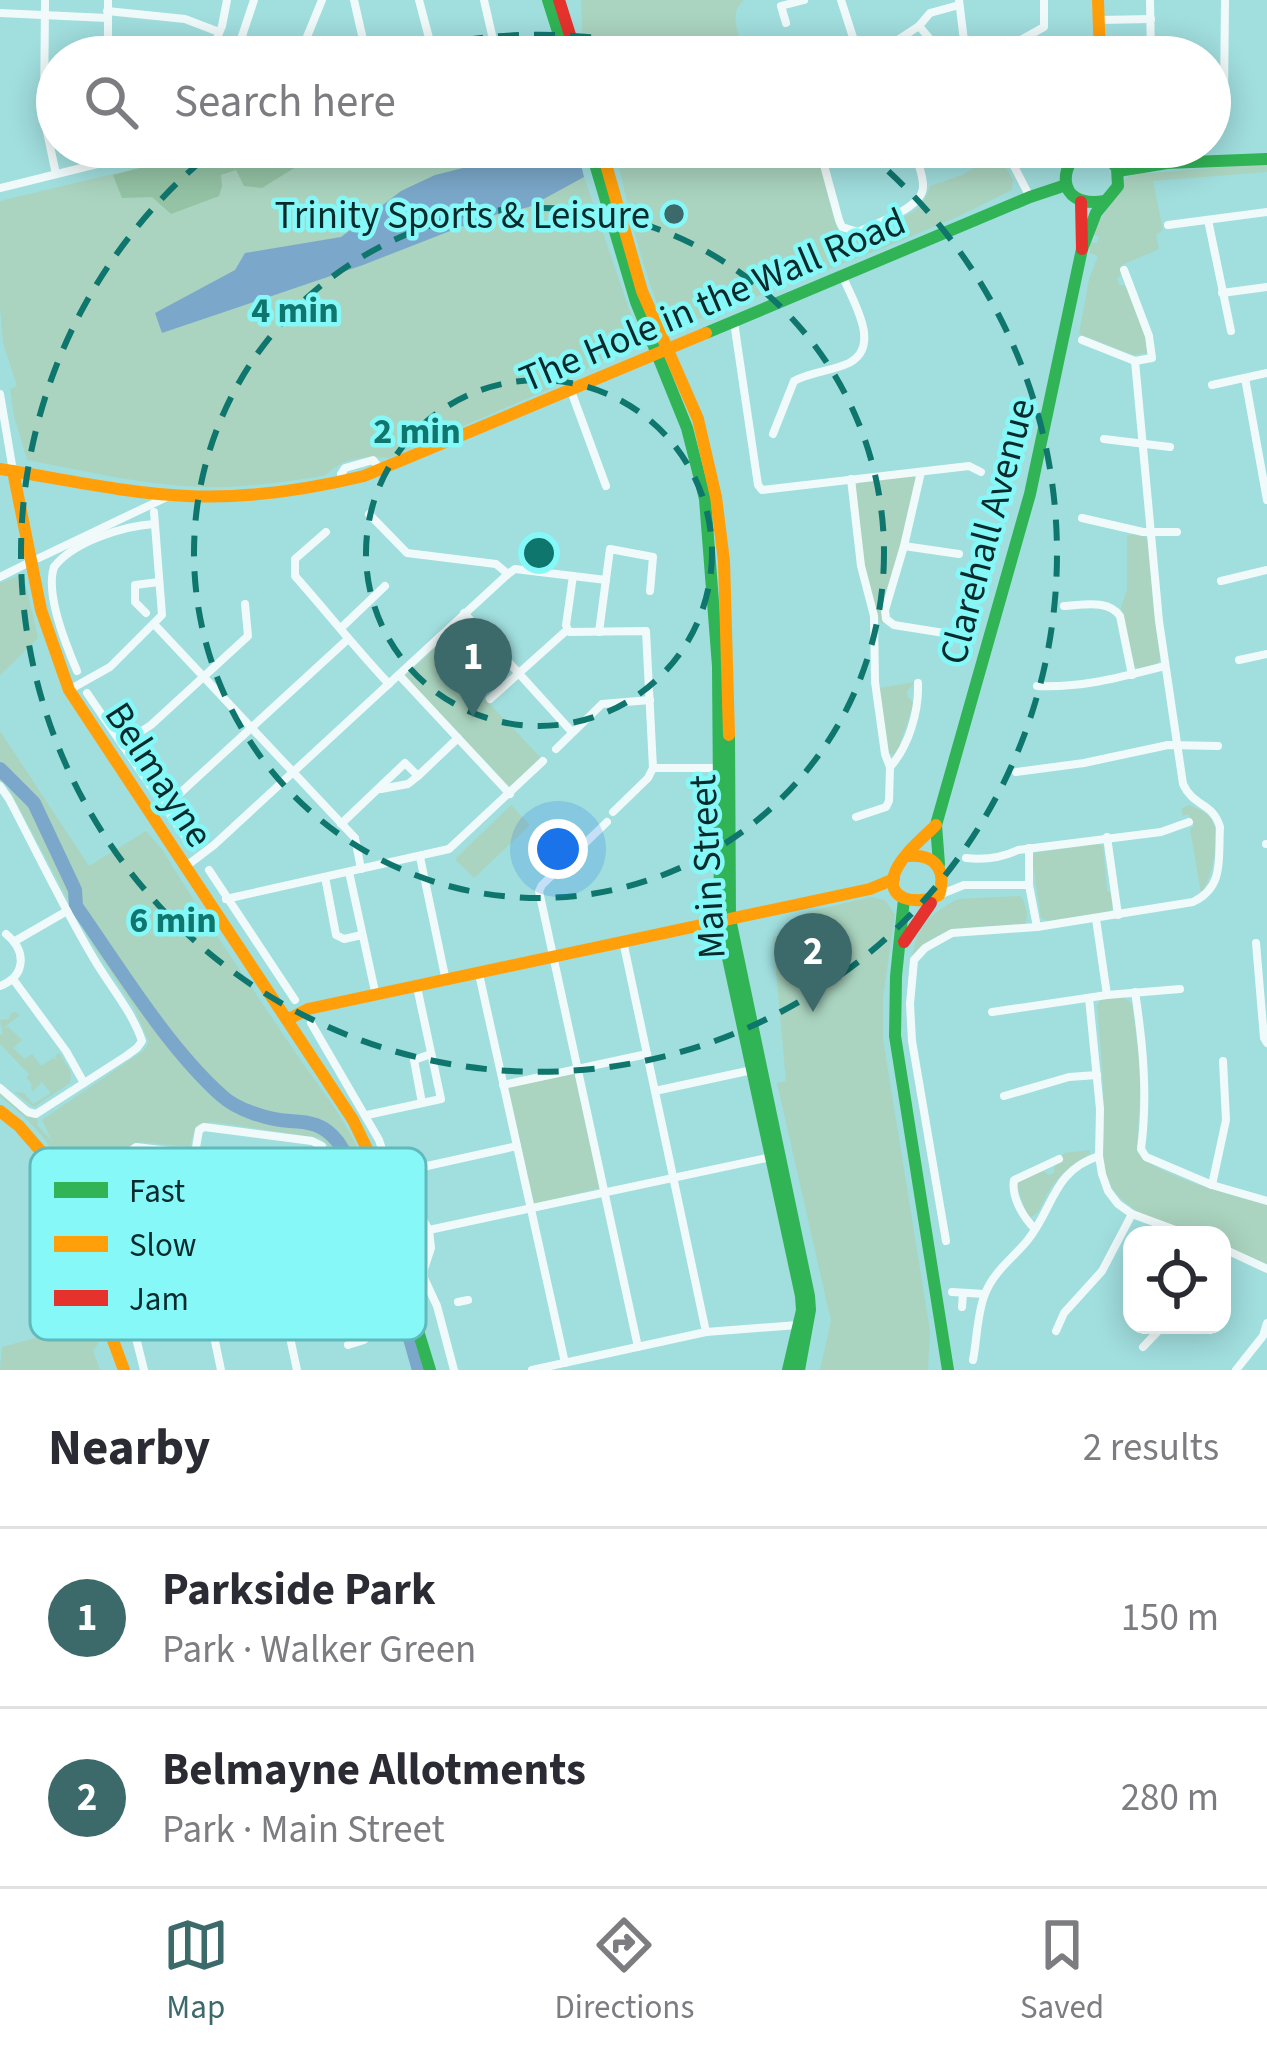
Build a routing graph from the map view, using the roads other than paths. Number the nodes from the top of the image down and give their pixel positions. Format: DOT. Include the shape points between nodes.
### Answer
graph roads {
  1 [pos="45,0"];
  2 [pos="227,0"];
  3 [pos="254,0"];
  4 [pos="322,0"];
  5 [pos="354,0"];
  6 [pos="419,0"];
  7 [pos="484,0"];
  8 [pos="548,0"];
  9 [pos="559,0"];
  10 [pos="804,0"];
  11 [pos="841,0"];
  12 [pos="1044,0"];
  13 [pos="1098,0"];
  14 [pos="1150,0"];
  15 [pos="1226,0"];
  16 [pos="959,3"];
  17 [pos="107,10"];
  18 [pos="0,13"];
  19 [pos="45,16"];
  20 [pos="1151,19"];
  21 [pos="1100,20"];
  22 [pos="786,23"];
  23 [pos="920,26"];
  24 [pos="219,32"];
  25 [pos="45,36"];
  26 [pos="217,36"];
  27 [pos="243,36"];
  28 [pos="307,36"];
  29 [pos="362,36"];
  30 [pos="428,36"];
  31 [pos="492,36"];
  32 [pos="563,36"];
  33 [pos="567,36"];
  34 [pos="853,36"];
  35 [pos="904,36"];
  36 [pos="928,36"];
  37 [pos="963,36"];
  38 [pos="1028,36"];
  39 [pos="1100,36"];
  40 [pos="1151,36"];
  41 [pos="1225,36"];
  42 [pos="1267,159"];
  43 [pos="1231,160"];
  44 [pos="55,168"];
  45 [pos="74,168"];
  46 [pos="596,168"];
  47 [pos="607,168"];
  48 [pos="825,168"];
  49 [pos="919,168"];
  50 [pos="1015,168"];
  51 [pos="1068,168"];
  52 [pos="1116,168"];
  53 [pos="1136,168"];
  54 [pos="1118,171"];
  55 [pos="56,174"];
  56 [pos="1066,185"];
  57 [pos="0,188"];
  58 [pos="1030,197"];
  59 [pos="1081,202"];
  60 [pos="1105,202"];
  61 [pos="1267,212"];
  62 [pos="1208,220"];
  63 [pos="1168,225"];
  64 [pos="1082,249"];
  65 [pos="843,277"];
  66 [pos="1124,277"];
  67 [pos="1267,287"];
  68 [pos="1222,293"];
  69 [pos="734,322"];
  70 [pos="1231,332"];
  71 [pos="1090,339"];
  72 [pos="663,350"];
  73 [pos="1135,361"];
  74 [pos="1267,374"];
  75 [pos="1244,378"];
  76 [pos="1212,385"];
  77 [pos="571,391"];
  78 [pos="0,394"];
  79 [pos="773,434"];
  80 [pos="1104,439"];
  81 [pos="1144,445"];
  82 [pos="1171,446"];
  83 [pos="1264,467"];
  84 [pos="7,470"];
  85 [pos="922,472"];
  86 [pos="982,472"];
  87 [pos="850,478"];
  88 [pos="606,486"];
  89 [pos="170,495"];
  90 [pos="710,498"];
  91 [pos="1267,500"];
  92 [pos="154,512"];
  93 [pos="369,514"];
  94 [pos="1082,518"];
  95 [pos="154,524"];
  96 [pos="326,532"];
  97 [pos="1177,532"];
  98 [pos="1151,533"];
  99 [pos="904,546"];
  100 [pos="959,554"];
  101 [pos="42,563"];
  102 [pos="1267,570"];
  103 [pos="508,574"];
  104 [pos="573,576"];
  105 [pos="0,577"];
  106 [pos="606,580"];
  107 [pos="1221,581"];
  108 [pos="159,582"];
  109 [pos="385,586"];
  110 [pos="650,591"];
  111 [pos="245,604"];
  112 [pos="1064,606"];
  113 [pos="146,613"];
  114 [pos="464,614"];
  115 [pos="152,626"];
  116 [pos="341,628"];
  117 [pos="567,630"];
  118 [pos="599,632"];
  119 [pos="944,633"];
  120 [pos="348,639"];
  121 [pos="1267,654"];
  122 [pos="1239,660"];
  123 [pos="1165,666"];
  124 [pos="76,671"];
  125 [pos="518,673"];
  126 [pos="399,675"];
  127 [pos="1132,675"];
  128 [pos="203,676"];
  129 [pos="918,683"];
  130 [pos="389,684"];
  131 [pos="1037,686"];
  132 [pos="70,690"];
  133 [pos="88,692"];
  134 [pos="907,693"];
  135 [pos="918,694"];
  136 [pos="490,699"];
  137 [pos="650,700"];
  138 [pos="250,728"];
  139 [pos="572,732"];
  140 [pos="458,738"];
  141 [pos="122,745"];
  142 [pos="1178,746"];
  143 [pos="1218,746"];
  144 [pos="556,749"];
  145 [pos="543,761"];
  146 [pos="890,767"];
  147 [pos="653,768"];
  148 [pos="720,768"];
  149 [pos="292,772"];
  150 [pos="1016,772"];
  151 [pos="418,776"];
  152 [pos="0,786"];
  153 [pos="378,790"];
  154 [pos="510,794"];
  155 [pos="165,807"];
  156 [pos="613,812"];
  157 [pos="856,817"];
  158 [pos="607,822"];
  159 [pos="1189,822"];
  160 [pos="341,824"];
  161 [pos="936,825"];
  162 [pos="1107,838"];
  163 [pos="190,845"];
  164 [pos="1029,848"];
  165 [pos="909,856"];
  166 [pos="420,857"];
  167 [pos="185,867"];
  168 [pos="361,869"];
  169 [pos="941,869"];
  170 [pos="209,871"];
  171 [pos="976,871"];
  172 [pos="349,872"];
  173 [pos="325,877"];
  174 [pos="964,885"];
  175 [pos="1029,885"];
  176 [pos="898,889"];
  177 [pos="936,897"];
  178 [pos="226,898"];
  179 [pos="67,911"];
  180 [pos="1118,915"];
  181 [pos="1096,919"];
  182 [pos="725,920"];
  183 [pos="1037,927"];
  184 [pos="362,935"];
  185 [pos="623,941"];
  186 [pos="1256,943"];
  187 [pos="900,948"];
  188 [pos="555,957"];
  189 [pos="479,974"];
  190 [pos="14,979"];
  191 [pos="446,981"];
  192 [pos="0,986"];
  193 [pos="417,987"];
  194 [pos="1180,988"];
  195 [pos="1135,992"];
  196 [pos="1107,995"];
  197 [pos="376,996"];
  198 [pos="1089,998"];
  199 [pos="295,1000"];
  200 [pos="992,1012"];
  201 [pos="287,1020"];
  202 [pos="311,1023"];
  203 [pos="1267,1043"];
  204 [pos="431,1054"];
  205 [pos="647,1054"];
  206 [pos="1223,1061"];
  207 [pos="579,1069"];
  208 [pos="752,1070"];
  209 [pos="1097,1075"];
  210 [pos="84,1083"];
  211 [pos="503,1085"];
  212 [pos="0,1088"];
  213 [pos="655,1091"];
  214 [pos="1004,1096"];
  215 [pos="422,1103"];
  216 [pos="0,1111"];
  217 [pos="367,1115"];
  218 [pos="517,1146"];
  219 [pos="38,1148"];
  220 [pos="195,1148"];
  221 [pos="322,1148"];
  222 [pos="366,1148"];
  223 [pos="380,1148"];
  224 [pos="1099,1156"];
  225 [pos="771,1157"];
  226 [pos="1059,1159"];
  227 [pos="426,1166"];
  228 [pos="673,1178"];
  229 [pos="1212,1185"];
  230 [pos="605,1192"];
  231 [pos="1267,1201"];
  232 [pos="530,1208"];
  233 [pos="1132,1214"];
  234 [pos="426,1225"];
  235 [pos="1165,1226"];
  236 [pos="1035,1229"];
  237 [pos="429,1230"];
  238 [pos="946,1241"];
  239 [pos="1231,1251"];
  240 [pos="426,1262"];
  241 [pos="1267,1269"];
  242 [pos="426,1281"];
  243 [pos="984,1294"];
  244 [pos="962,1307"];
  245 [pos="1267,1323"];
  246 [pos="798,1325"];
  247 [pos="426,1329"];
  248 [pos="1056,1331"];
  249 [pos="706,1332"];
  250 [pos="1155,1334"];
  251 [pos="114,1340"];
  252 [pos="136,1340"];
  253 [pos="215,1340"];
  254 [pos="291,1340"];
  255 [pos="364,1340"];
  256 [pos="423,1340"];
  257 [pos="348,1345"];
  258 [pos="638,1347"];
  259 [pos="1143,1347"];
  260 [pos="971,1353"];
  261 [pos="565,1363"];
  262 [pos="124,1370"];
  263 [pos="144,1370"];
  264 [pos="221,1370"];
  265 [pos="297,1370"];
  266 [pos="433,1370"];
  267 [pos="454,1370"];
  268 [pos="532,1370"];
  269 [pos="788,1370"];
  270 [pos="799,1370"];
  271 [pos="948,1370"];
  272 [pos="1237,1370"];
  1 -- 19 [label="street"];
  2 -- 24 [label="street"];
  3 -- 27 [label="street"];
  4 -- 28 [label="street"];
  5 -- 29 [label="street"];
  6 -- 30 [label="street"];
  7 -- 31 [label="street"];
  8 -- 32 [label="street"];
  9 -- 33 [label="street"];
  10 -- 22 [label="street" via="781,6"];
  11 -- 34 [label="street"];
  12 -- 38 [label="street" via="1044,27"];
  13 -- 21 [label="street"];
  14 -- 20 [label="street"];
  15 -- 41 [label="street"];
  16 -- 23 [label="street" via="930,13"];
  16 -- 37 [label="street"];
  17 -- 19 [label="street"];
  17 -- 24 [label="street"];
  18 -- 19 [label="street"];
  19 -- 25 [label="street"];
  20 -- 21 [label="street"];
  20 -- 40 [label="street"];
  21 -- 39 [label="street"];
  23 -- 35 [label="street"];
  23 -- 36 [label="street"];
  24 -- 26 [label="street"];
  42 -- 43 [label="street"];
  44 -- 55 [label="street"];
  45 -- 55 [label="street"];
  46 -- 72 [label="street, Main Street" via="631,288"];
  47 -- 72 [label="street, Main Street"];
  48 -- 49 [label="street" via="842,227 858,232 922,196"];
  50 -- 58 [label="street"];
  51 -- 56 [label="street"];
  52 -- 54 [label="street"];
  53 -- 54 [label="street"];
  54 -- 60 [label="street" via="1118,188"];
  55 -- 57 [label="street"];
  56 -- 58 [label="street, The Hole in the Wall Road"];
  56 -- 59 [label="street"];
  58 -- 65 [label="street, The Hole in the Wall Road"];
  59 -- 60 [label="street"];
  59 -- 64 [label="street, Clarehall Avenue"];
  60 -- 64 [label="street, Clarehall Avenue"];
  61 -- 62 [label="street"];
  62 -- 63 [label="street"];
  62 -- 68 [label="street"];
  64 -- 161 [label="street, Clarehall Avenue" via="1030,494"];
  65 -- 69 [label="street, The Hole in the Wall Road"];
  65 -- 79 [label="street" via="864,347 846,364 794,381"];
  66 -- 73 [label="street" via="1153,352"];
  67 -- 68 [label="street"];
  68 -- 70 [label="street"];
  69 -- 72 [label="street, The Hole in the Wall Road"];
  69 -- 87 [label="street" via="758,485 769,491"];
  71 -- 73 [label="street"];
  72 -- 77 [label="street, The Hole in the Wall Road"];
  72 -- 90 [label="street, Main Street"];
  73 -- 81 [label="street"];
  74 -- 75 [label="street"];
  75 -- 76 [label="street"];
  75 -- 83 [label="street"];
  77 -- 88 [label="street"];
  77 -- 89 [label="street, The Hole in the Wall Road" via="342,482"];
  78 -- 84 [label="street"];
  80 -- 81 [label="street"];
  81 -- 82 [label="street"];
  81 -- 98 [label="street"];
  83 -- 91 [label="street"];
  84 -- 89 [label="street, The Hole in the Wall Road"];
  84 -- 101 [label="street, Belmayne"];
  85 -- 86 [label="street"];
  85 -- 87 [label="street"];
  85 -- 99 [label="street"];
  87 -- 146 [label="street"];
  89 -- 101 [label="street"];
  90 -- 148 [label="street, Main Street"];
  90 -- 182 [label="street, Main Street" via="724,561 729,665"];
  92 -- 95 [label="street"];
  93 -- 103 [label="street" via="407,554 496,564"];
  94 -- 98 [label="street"];
  95 -- 101 [label="street" via="125,527"];
  95 -- 108 [label="street"];
  96 -- 116 [label="street" via="295,559 295,576"];
  97 -- 98 [label="street"];
  98 -- 123 [label="street"];
  99 -- 100 [label="street"];
  99 -- 119 [label="street" via="886,619"];
  101 -- 105 [label="street"];
  101 -- 124 [label="street"];
  101 -- 132 [label="street, Belmayne" via="44,624"];
  102 -- 107 [label="street"];
  103 -- 104 [label="street"];
  103 -- 114 [label="street"];
  104 -- 106 [label="street"];
  104 -- 117 [label="street"];
  106 -- 110 [label="street" via="610,549 651,555"];
  106 -- 118 [label="street"];
  108 -- 113 [label="street" via="135,585"];
  108 -- 115 [label="street" via="162,615"];
  109 -- 116 [label="street"];
  111 -- 128 [label="street" via="248,636"];
  112 -- 127 [label="street" via="1115,609"];
  114 -- 125 [label="street"];
  114 -- 126 [label="street"];
  115 -- 128 [label="street"];
  115 -- 132 [label="street" via="110,667"];
  116 -- 120 [label="street"];
  117 -- 118 [label="street"];
  117 -- 125 [label="street"];
  118 -- 137 [label="street" via="646,631"];
  120 -- 130 [label="street"];
  120 -- 138 [label="street"];
  121 -- 122 [label="street"];
  123 -- 127 [label="street"];
  123 -- 142 [label="street"];
  125 -- 136 [label="street"];
  125 -- 139 [label="street"];
  126 -- 130 [label="street"];
  126 -- 140 [label="street"];
  127 -- 131 [label="street"];
  128 -- 138 [label="street"];
  128 -- 141 [label="street"];
  129 -- 135 [label="street"];
  130 -- 149 [label="street"];
  132 -- 167 [label="street, Belmayne"];
  133 -- 141 [label="street"];
  134 -- 135 [label="street"];
  135 -- 146 [label="street"];
  137 -- 139 [label="street" via="602,704"];
  137 -- 147 [label="street"];
  138 -- 149 [label="street"];
  138 -- 155 [label="street"];
  139 -- 144 [label="street"];
  140 -- 151 [label="street"];
  140 -- 154 [label="street"];
  141 -- 155 [label="street"];
  142 -- 143 [label="street"];
  142 -- 150 [label="street"];
  142 -- 180 [label="street" via="1189,796 1214,811 1220,826 1215,886 1193,902"];
  145 -- 154 [label="street"];
  146 -- 157 [label="street" via="886,807"];
  147 -- 148 [label="street"];
  147 -- 156 [label="street"];
  148 -- 182 [label="street, Main Street"];
  149 -- 160 [label="street"];
  149 -- 167 [label="street"];
  151 -- 153 [label="street"];
  151 -- 153 [label="street" via="405,763"];
  152 -- 179 [label="street"];
  153 -- 160 [label="street"];
  154 -- 166 [label="street" via="449,849"];
  155 -- 163 [label="street"];
  158 -- 188 [label="street" via="539,891"];
  159 -- 162 [label="street"];
  160 -- 168 [label="street" via="355,838"];
  161 -- 165 [label="street, Clarehall Avenue"];
  161 -- 169 [label="street, Clarehall Avenue"];
  162 -- 164 [label="street"];
  162 -- 180 [label="street"];
  164 -- 171 [label="street" via="971,859"];
  164 -- 175 [label="street"];
  165 -- 169 [label="street" via="924,854"];
  165 -- 176 [label="street" via="899,864"];
  166 -- 168 [label="street"];
  166 -- 191 [label="street"];
  167 -- 201 [label="street, Belmayne"];
  168 -- 172 [label="street"];
  169 -- 174 [label="street"];
  169 -- 177 [label="street"];
  170 -- 178 [label="street"];
  172 -- 173 [label="street"];
  172 -- 184 [label="street"];
  173 -- 178 [label="street"];
  173 -- 184 [label="street" via="336,935"];
  174 -- 175 [label="street"];
  174 -- 177 [label="street"];
  175 -- 183 [label="street"];
  176 -- 177 [label="street" via="918,904"];
  176 -- 182 [label="street"];
  176 -- 187 [label="street"];
  177 -- 187 [label="street"];
  178 -- 199 [label="street"];
  179 -- 190 [label="street" via="10,938 22,960"];
  179 -- 210 [label="street" via="142,1040"];
  180 -- 181 [label="street"];
  181 -- 183 [label="street"];
  181 -- 196 [label="street"];
  182 -- 185 [label="street"];
  182 -- 208 [label="street, Main Street"];
  182 -- 270 [label="street, Main Street" via="809,1296"];
  183 -- 238 [label="street" via="952,933 914,960 912,1040"];
  184 -- 197 [label="street"];
  185 -- 188 [label="street"];
  185 -- 205 [label="street"];
  186 -- 203 [label="street"];
  187 -- 271 [label="street" via="896,1050"];
  188 -- 189 [label="street"];
  188 -- 207 [label="street"];
  189 -- 191 [label="street"];
  189 -- 211 [label="street"];
  190 -- 192 [label="street"];
  190 -- 210 [label="street"];
  191 -- 193 [label="street"];
  193 -- 197 [label="street"];
  193 -- 204 [label="street"];
  194 -- 195 [label="street"];
  195 -- 196 [label="street"];
  195 -- 229 [label="street" via="1145,1074 1141,1149"];
  196 -- 198 [label="street"];
  197 -- 201 [label="street"];
  198 -- 200 [label="street"];
  198 -- 209 [label="street"];
  201 -- 222 [label="street, Belmayne"];
  202 -- 217 [label="street"];
  204 -- 215 [label="street" via="413,1065"];
  204 -- 215 [label="street" via="441,1099"];
  205 -- 207 [label="street"];
  205 -- 213 [label="street"];
  206 -- 229 [label="street" via="1226,1120"];
  207 -- 211 [label="street"];
  207 -- 230 [label="street"];
  208 -- 213 [label="street"];
  208 -- 225 [label="street, Main Street"];
  209 -- 214 [label="street"];
  209 -- 224 [label="street"];
  210 -- 212 [label="street" via="32,1114"];
  211 -- 218 [label="street"];
  213 -- 228 [label="street"];
  215 -- 217 [label="street"];
  216 -- 219 [label="street"];
  217 -- 223 [label="street"];
  218 -- 227 [label="street"];
  218 -- 232 [label="street"];
  220 -- 221 [label="street" via="204,1126"];
  224 -- 233 [label="street" via="1108,1190"];
  224 -- 236 [label="street" via="1057,1187"];
  225 -- 228 [label="street"];
  225 -- 246 [label="street, Main Street" via="801,1296"];
  226 -- 236 [label="street" via="1014,1180"];
  228 -- 230 [label="street"];
  228 -- 249 [label="street"];
  229 -- 231 [label="street"];
  230 -- 232 [label="street"];
  230 -- 258 [label="street"];
  232 -- 237 [label="street"];
  232 -- 261 [label="street"];
  233 -- 235 [label="street"];
  233 -- 248 [label="street"];
  234 -- 237 [label="street"];
  236 -- 243 [label="street"];
  237 -- 240 [label="street"];
  239 -- 241 [label="street"];
  242 -- 267 [label="street" via="453,1303"];
  243 -- 244 [label="street" via="958,1293"];
  243 -- 260 [label="street"];
  245 -- 272 [label="street"];
  246 -- 249 [label="street"];
  246 -- 269 [label="street, Main Street"];
  247 -- 266 [label="street, Belmayne"];
  249 -- 258 [label="street"];
  250 -- 259 [label="street"];
  251 -- 262 [label="street"];
  252 -- 263 [label="street"];
  253 -- 264 [label="street"];
  254 -- 265 [label="street"];
  255 -- 257 [label="street"];
  256 -- 266 [label="street, Belmayne"];
  258 -- 261 [label="street"];
  261 -- 268 [label="street"];
}
